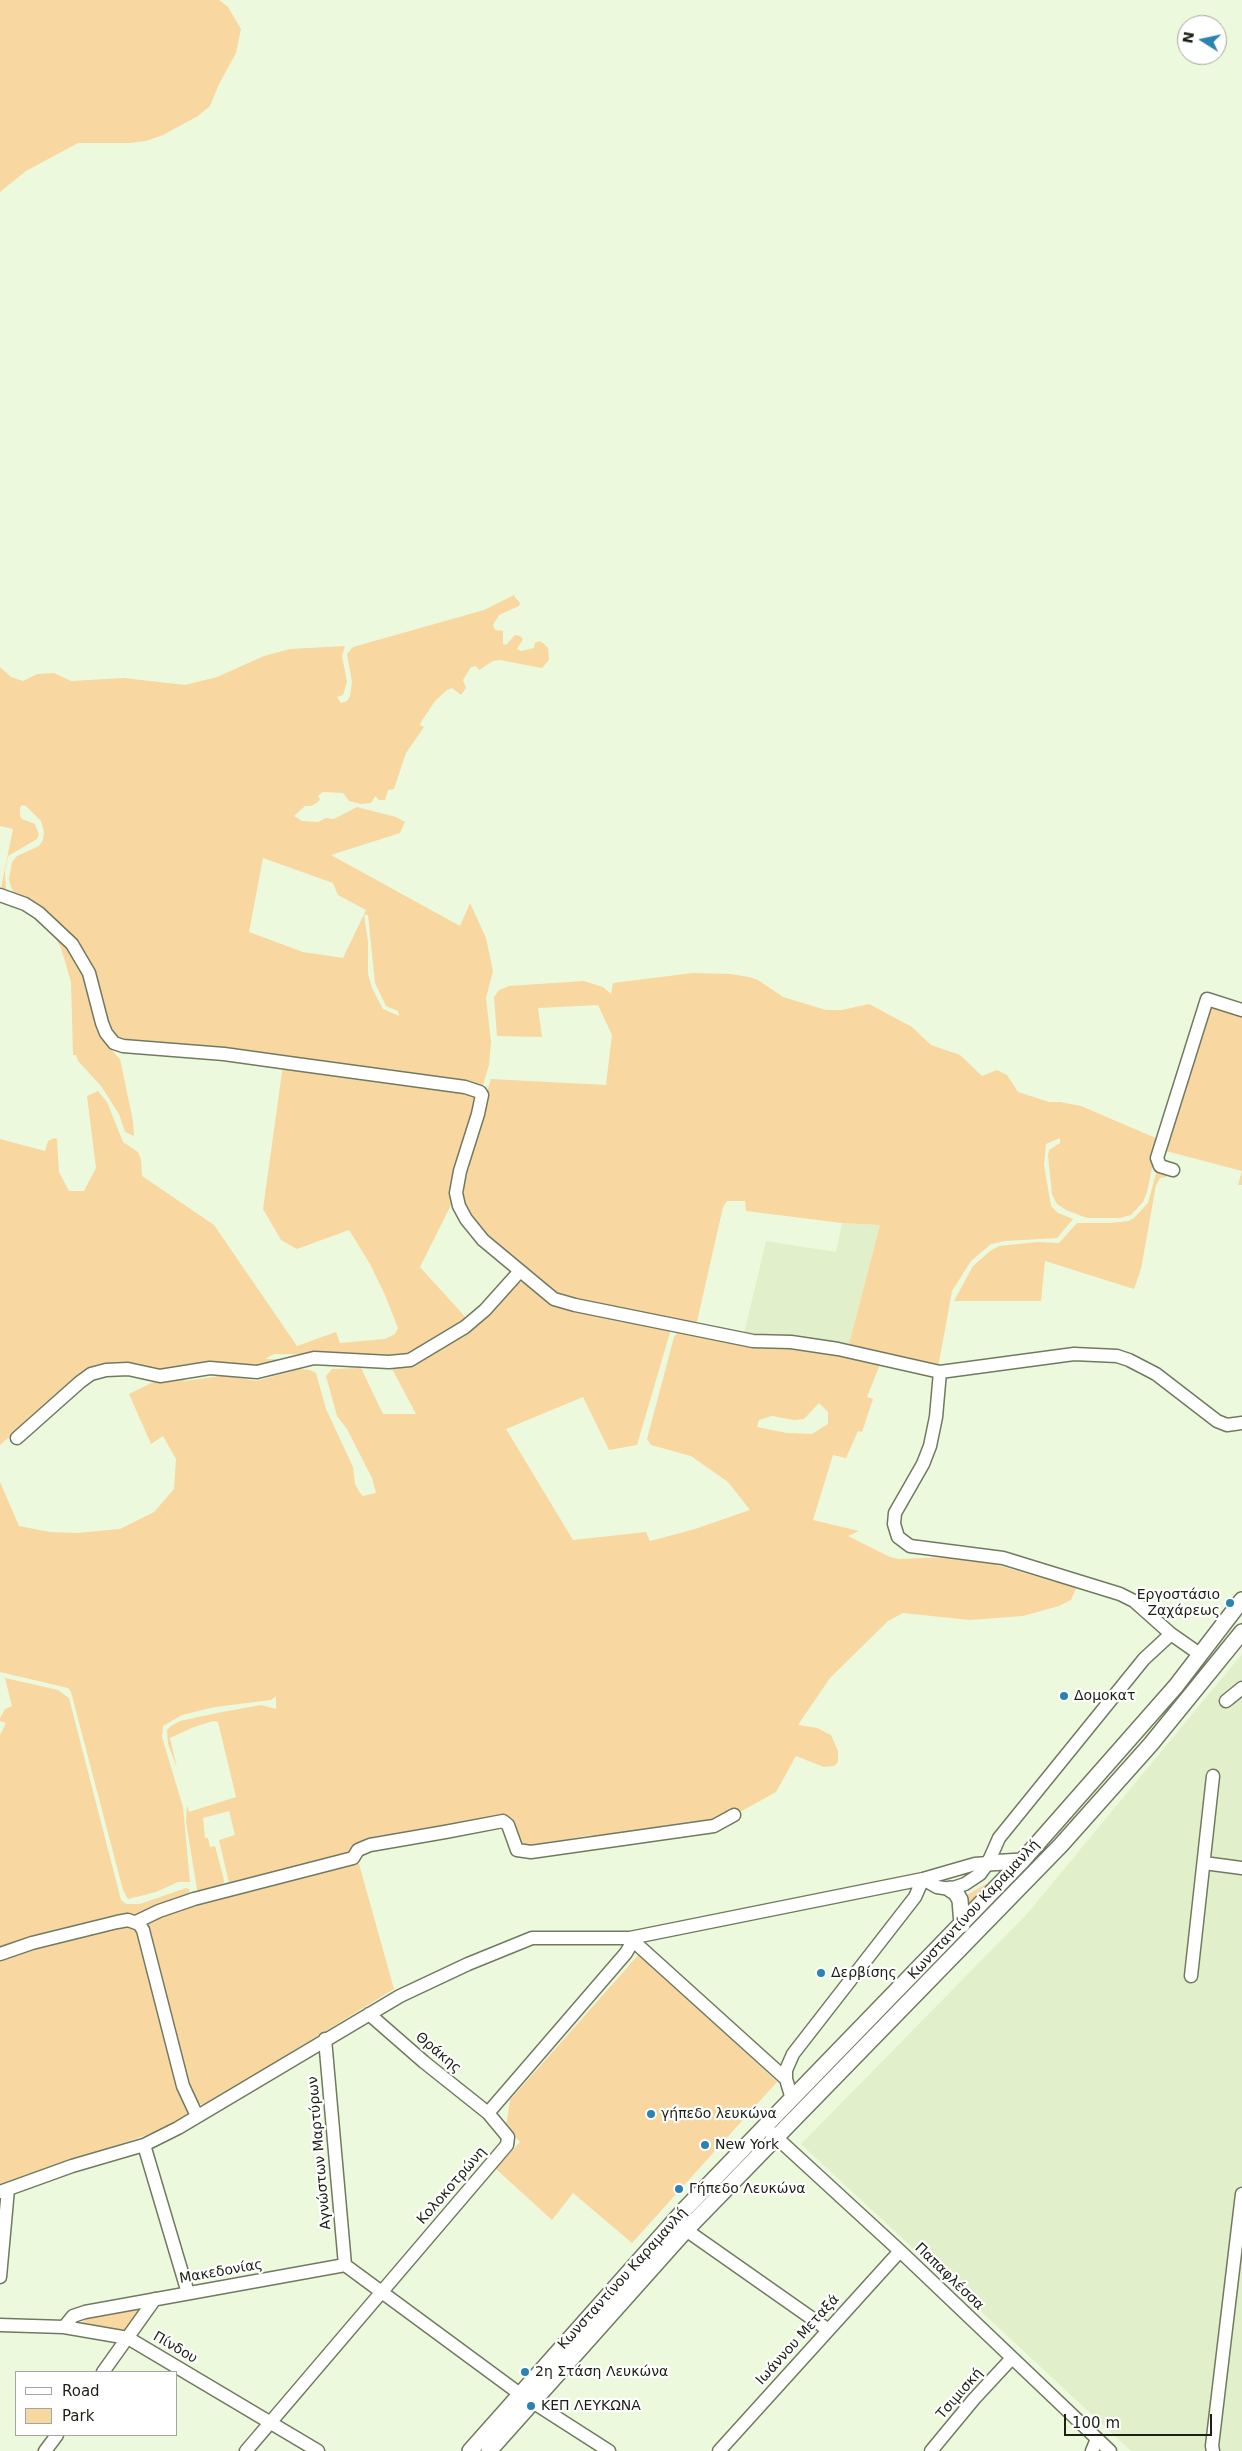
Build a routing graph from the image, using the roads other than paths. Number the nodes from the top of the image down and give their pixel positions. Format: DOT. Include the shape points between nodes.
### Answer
graph roads {
  1 [pos="0,895"];
  2 [pos="1242,1010"];
  3 [pos="1173,1170"];
  4 [pos="520,1272"];
  5 [pos="940,1372"];
  6 [pos="1242,1423"];
  7 [pos="17,1438"];
  8 [pos="1242,1600"];
  9 [pos="1242,1632"];
  10 [pos="1171,1634"];
  11 [pos="1200,1655"];
  12 [pos="1242,1688"];
  13 [pos="1226,1701"];
  14 [pos="1214,1776"];
  15 [pos="734,1815"];
  16 [pos="1022,1861"];
  17 [pos="988,1863"];
  18 [pos="1204,1863"];
  19 [pos="1242,1868"];
  20 [pos="923,1879"];
  21 [pos="950,1889"];
  22 [pos="136,1922"];
  23 [pos="962,1925"];
  24 [pos="630,1938"];
  25 [pos="0,1954"];
  26 [pos="1191,1976"];
  27 [pos="370,2014"];
  28 [pos="325,2039"];
  29 [pos="786,2079"];
  30 [pos="792,2098"];
  31 [pos="488,2113"];
  32 [pos="197,2116"];
  33 [pos="765,2127"];
  34 [pos="776,2138"];
  35 [pos="144,2145"];
  36 [pos="4,2190"];
  37 [pos="1242,2194"];
  38 [pos="686,2230"];
  39 [pos="900,2251"];
  40 [pos="345,2265"];
  41 [pos="0,2276"];
  42 [pos="382,2291"];
  43 [pos="188,2293"];
  44 [pos="155,2299"];
  45 [pos="0,2325"];
  46 [pos="64,2327"];
  47 [pos="827,2329"];
  48 [pos="128,2338"];
  49 [pos="1012,2358"];
  50 [pos="104,2371"];
  51 [pos="526,2398"];
  52 [pos="270,2421"];
  53 [pos="56,2436"];
  54 [pos="1094,2445"];
  55 [pos="45,2451"];
  56 [pos="246,2451"];
  57 [pos="318,2451"];
  58 [pos="470,2451"];
  59 [pos="489,2451"];
  60 [pos="610,2451"];
  61 [pos="719,2451"];
  62 [pos="931,2451"];
  63 [pos="1110,2451"];
  64 [pos="1213,2451"];
  1 -- 4 [label="street" via="39,913 72,944 89,973 102,1023 114,1043 251,1058 465,1087 480,1092 478,1114 460,1171 457,1200 466,1220 483,1240"];
  2 -- 3 [label="street" via="1207,1000 1156,1158 1160,1166"];
  4 -- 5 [label="street" via="547,1294 575,1305 759,1342 791,1342 838,1349"];
  4 -- 7 [label="street" via="465,1327 410,1360 314,1358 257,1372 210,1368 160,1376 128,1369 106,1370 91,1374 80,1382"];
  5 -- 6 [label="street" via="1074,1354 1116,1356 1156,1374 1217,1422 1227,1425"];
  5 -- 10 [label="street" via="930,1446 895,1512 898,1538 910,1546 1003,1558 1120,1594 1134,1601"];
  8 -- 11 [label="main road, Κωνσταντίνου Καραμανλή"];
  9 -- 34 [label="main road, Κωνσταντίνου Καραμανλή" via="1157,1737 1067,1838"];
  10 -- 11 [label="street"];
  10 -- 17 [label="street" via="1144,1659 999,1838"];
  11 -- 16 [label="main road, Κωνσταντίνου Καραμανλή"];
  12 -- 13 [label="street"];
  14 -- 18 [label="street"];
  15 -- 22 [label="street" via="714,1826 531,1852 516,1850 508,1825 503,1821 370,1845 358,1850 353,1858 194,1899"];
  16 -- 17 [label="main road"];
  16 -- 23 [label="main road, Κωνσταντίνου Καραμανλή"];
  17 -- 20 [label="street"];
  17 -- 21 [label="street" via="974,1878"];
  18 -- 19 [label="street"];
  18 -- 26 [label="street"];
  20 -- 21 [label="street" via="937,1887"];
  20 -- 24 [label="street"];
  20 -- 29 [label="street" via="915,1897 793,2054"];
  21 -- 23 [label="main road" via="960,1900"];
  22 -- 25 [label="street" via="123,1920 89,1928"];
  22 -- 32 [label="street" via="143,1930 183,2086"];
  23 -- 30 [label="main road, Κωνσταντίνου Καραμανλή"];
  24 -- 27 [label="street" via="532,1938 420,1986"];
  24 -- 29 [label="street"];
  24 -- 31 [label="street" via="626,1953"];
  27 -- 28 [label="street"];
  27 -- 31 [label="street, Θράκης"];
  28 -- 32 [label="street"];
  28 -- 40 [label="street, Αγνώστων Μαρτύρων"];
  29 -- 30 [label="street"];
  30 -- 33 [label="main road, Κωνσταντίνου Καραμανλή"];
  31 -- 42 [label="street, Κολοκοτρώνη" via="508,2137 509,2143"];
  32 -- 35 [label="street"];
  33 -- 34 [label="street, Παπαφλέσσα"];
  33 -- 51 [label="main road, Κωνσταντίνου Καραμανλή" via="686,2209"];
  34 -- 38 [label="main road, Κωνσταντίνου Καραμανλή"];
  34 -- 39 [label="street, Παπαφλέσσα"];
  35 -- 36 [label="street"];
  35 -- 43 [label="street"];
  36 -- 41 [label="street"];
  37 -- 64 [label="street"];
  38 -- 47 [label="street"];
  38 -- 51 [label="main road, Κωνσταντίνου Καραμανλή"];
  39 -- 47 [label="street, Ιωάννου Μεταξά"];
  39 -- 49 [label="street, Παπαφλέσσα"];
  40 -- 42 [label="street"];
  40 -- 43 [label="street, Μακεδονίας"];
  42 -- 51 [label="street"];
  42 -- 52 [label="street, Κολοκοτρώνη"];
  43 -- 44 [label="street, Μακεδονίας"];
  44 -- 46 [label="street, Μακεδονίας" via="73,2316"];
  44 -- 48 [label="street"];
  45 -- 46 [label="street, Πίνδου"];
  46 -- 48 [label="street, Πίνδου"];
  47 -- 61 [label="street, Ιωάννου Μεταξά"];
  48 -- 50 [label="street"];
  48 -- 52 [label="street, Πίνδου"];
  49 -- 54 [label="street, Παπαφλέσσα"];
  49 -- 62 [label="street, Τσιμισκή"];
  51 -- 58 [label="main road, Κωνσταντίνου Καραμανλή"];
  51 -- 59 [label="main road, Κωνσταντίνου Καραμανλή"];
  51 -- 60 [label="street"];
  52 -- 56 [label="street, Κολοκοτρώνη"];
  52 -- 57 [label="street, Πίνδου"];
  53 -- 55 [label="street"];
  54 -- 63 [label="street, Παπαφλέσσα"];
}
